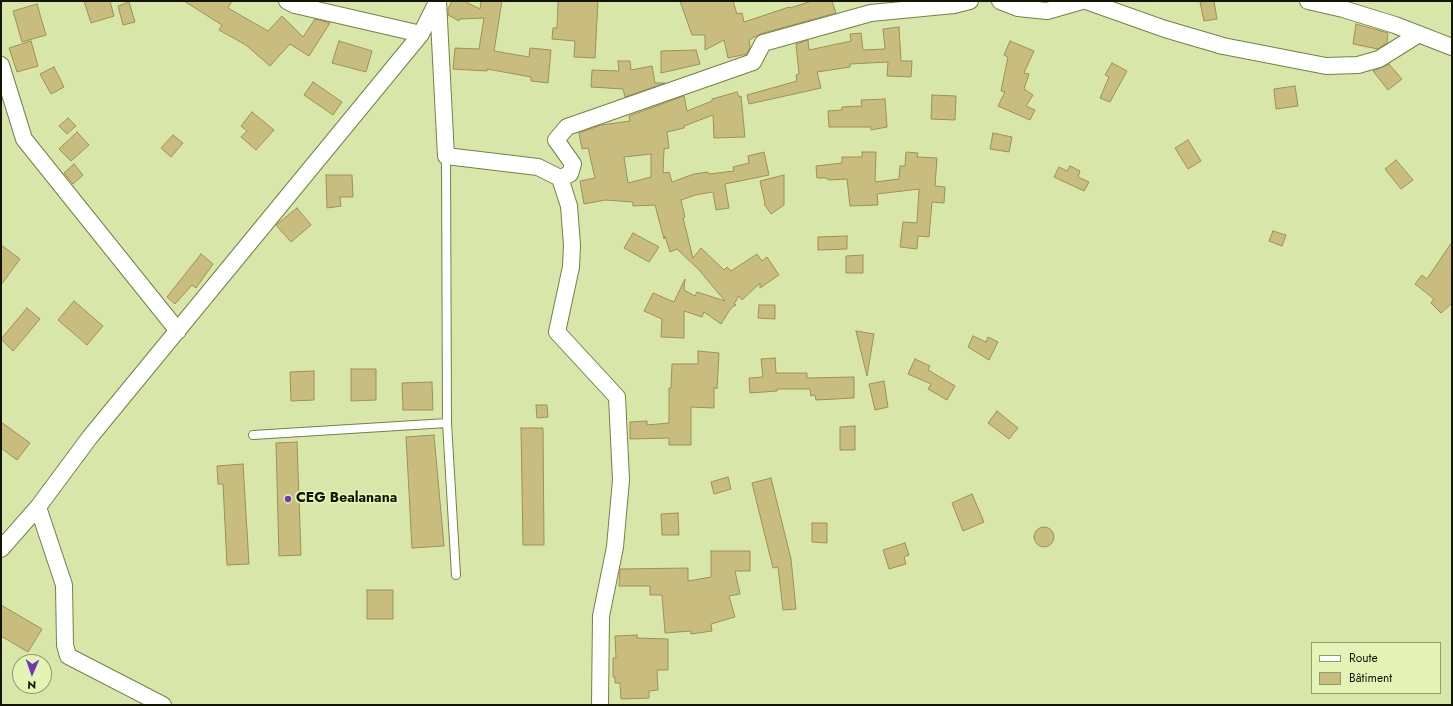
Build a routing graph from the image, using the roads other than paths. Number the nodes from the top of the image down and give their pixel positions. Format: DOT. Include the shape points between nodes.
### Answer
graph roads {
  1 [pos="288,1"];
  2 [pos="438,1"];
  3 [pos="970,1"];
  4 [pos="1000,1"];
  5 [pos="1082,1"];
  6 [pos="1086,1"];
  7 [pos="1308,1"];
  8 [pos="421,34"];
  9 [pos="1419,34"];
  10 [pos="1452,47"];
  11 [pos="1,65"];
  12 [pos="446,156"];
  13 [pos="560,178"];
  14 [pos="178,331"];
  15 [pos="447,423"];
  16 [pos="253,435"];
  17 [pos="38,507"];
  18 [pos="1,549"];
  19 [pos="456,575"];
  20 [pos="163,705"];
  21 [pos="600,705"];
  1 -- 8 [label="street" via="295,5"];
  2 -- 8 [label="street"];
  2 -- 12 [label="street"];
  3 -- 13 [label="street" via="954,5 871,13 763,43 753,62 567,127 556,140 573,164 570,174"];
  4 -- 5 [label="street" via="1018,8 1047,10"];
  6 -- 9 [label="street" via="1164,29 1223,46 1326,66 1358,65 1379,59"];
  7 -- 9 [label="street" via="1343,9"];
  8 -- 14 [label="street"];
  9 -- 10 [label="street"];
  11 -- 14 [label="street" via="24,139"];
  12 -- 13 [label="street" via="538,167"];
  12 -- 15 [label="lane"];
  13 -- 21 [label="street" via="569,206 572,245 571,267 557,332 617,397 621,480 615,547 601,616"];
  14 -- 17 [label="street" via="90,437"];
  15 -- 16 [label="lane"];
  15 -- 19 [label="lane"];
  17 -- 18 [label="street"];
  17 -- 20 [label="street" via="64,585 65,645 68,656"];
}
